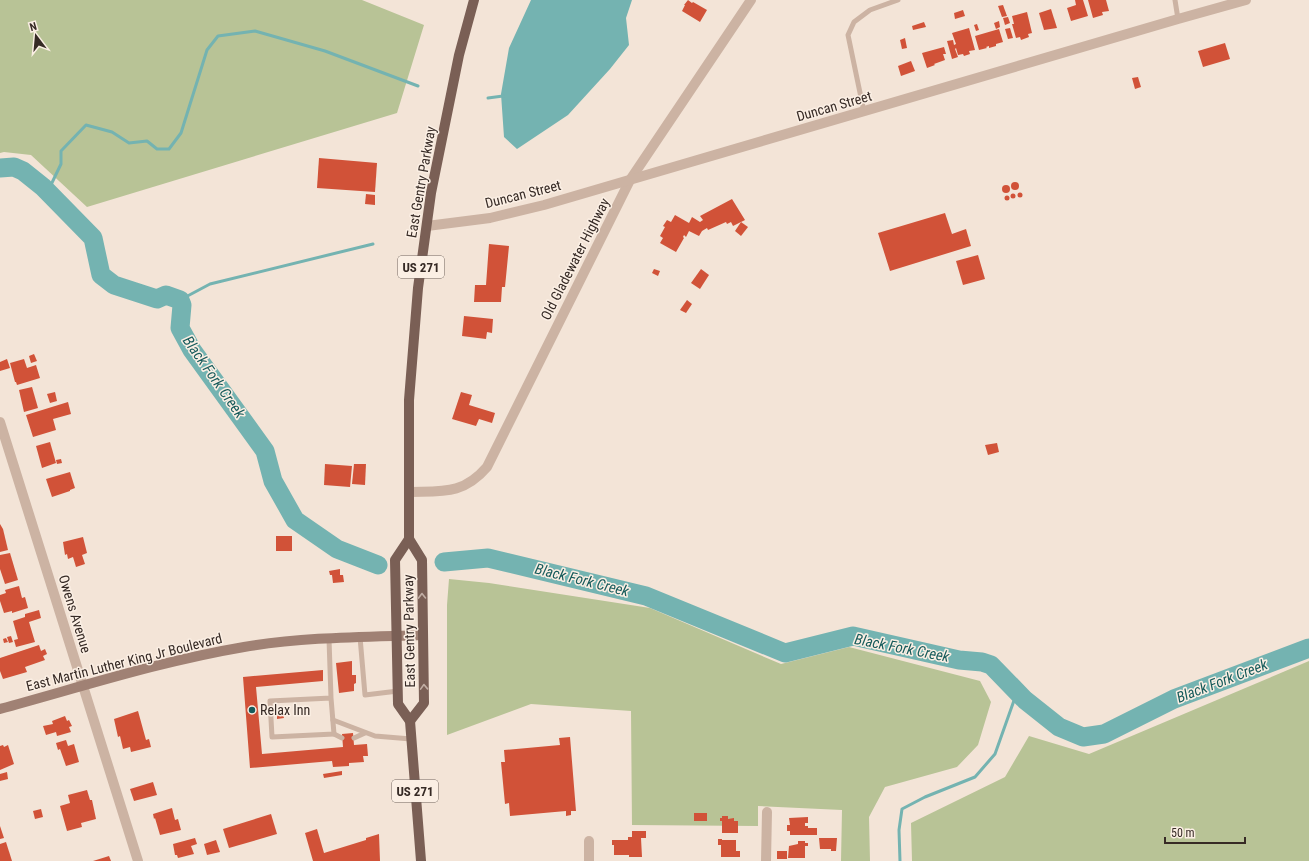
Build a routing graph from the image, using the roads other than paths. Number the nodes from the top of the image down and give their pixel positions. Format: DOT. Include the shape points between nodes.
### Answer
graph roads {
  1 [pos="474,0"];
  2 [pos="751,0"];
  3 [pos="898,0"];
  4 [pos="1175,0"];
  5 [pos="1246,0"];
  6 [pos="1178,19"];
  7 [pos="864,112"];
  8 [pos="630,180"];
  9 [pos="427,226"];
  10 [pos="0,422"];
  11 [pos="409,492"];
  12 [pos="409,539"];
  13 [pos="423,635"];
  14 [pos="397,636"];
  15 [pos="360,637"];
  16 [pos="329,638"];
  17 [pos="83,686"];
  18 [pos="398,691"];
  19 [pos="331,698"];
  20 [pos="0,709"];
  21 [pos="333,720"];
  22 [pos="410,721"];
  23 [pos="364,733"];
  24 [pos="334,734"];
  25 [pos="342,738"];
  26 [pos="354,738"];
  27 [pos="411,739"];
  28 [pos="767,812"];
  29 [pos="589,841"];
  30 [pos="138,861"];
  31 [pos="421,861"];
  32 [pos="589,861"];
  33 [pos="766,861"];
  1 -- 9 [label="main road, East Gentry Parkway / US 271" via="450,97"];
  2 -- 8 [label="street, Old Gladewater Highway"];
  3 -- 7 [label="lane" via="870,10 854,22 848,35"];
  4 -- 6 [label="lane"];
  5 -- 6 [label="street, Duncan Street"];
  6 -- 7 [label="street, Duncan Street"];
  7 -- 8 [label="street, Duncan Street"];
  8 -- 9 [label="street, Duncan Street" via="490,218"];
  8 -- 11 [label="street, Old Gladewater Highway" via="486,467 474,480 456,489"];
  9 -- 11 [label="main road, East Gentry Parkway / US 271" via="418,288 409,400"];
  10 -- 17 [label="street, Owens Avenue"];
  11 -- 12 [label="main road, East Gentry Parkway / US 271"];
  13 -- 12 [label="main road, East Gentry Parkway, one-way" via="422,560"];
  12 -- 14 [label="main road, East Gentry Parkway" via="395,560"];
  13 -- 14 [label="main road, East Martin Luther King Jr Boulevard"];
  22 -- 13 [label="main road, East Gentry Parkway, one-way" via="424,703"];
  14 -- 15 [label="main road, East Martin Luther King Jr Boulevard"];
  14 -- 18 [label="main road, East Gentry Parkway"];
  15 -- 16 [label="main road, East Martin Luther King Jr Boulevard"];
  15 -- 18 [label="lane" via="365,695"];
  16 -- 17 [label="main road, East Martin Luther King Jr Boulevard" via="225,650"];
  16 -- 19 [label="lane"];
  17 -- 20 [label="main road, East Martin Luther King Jr Boulevard"];
  17 -- 30 [label="street, Owens Avenue"];
  18 -- 22 [label="main road, East Gentry Parkway" via="398,704"];
  19 -- 21 [label="lane"];
  19 -- 24 [label="lane" via="270,701 272,737"];
  21 -- 23 [label="lane"];
  21 -- 24 [label="lane"];
  22 -- 27 [label="main road, US 271"];
  23 -- 26 [label="lane"];
  23 -- 27 [label="lane"];
  24 -- 25 [label="lane"];
  27 -- 31 [label="main road, US 271"];
  28 -- 33 [label="street"];
  29 -- 32 [label="street"];
}
